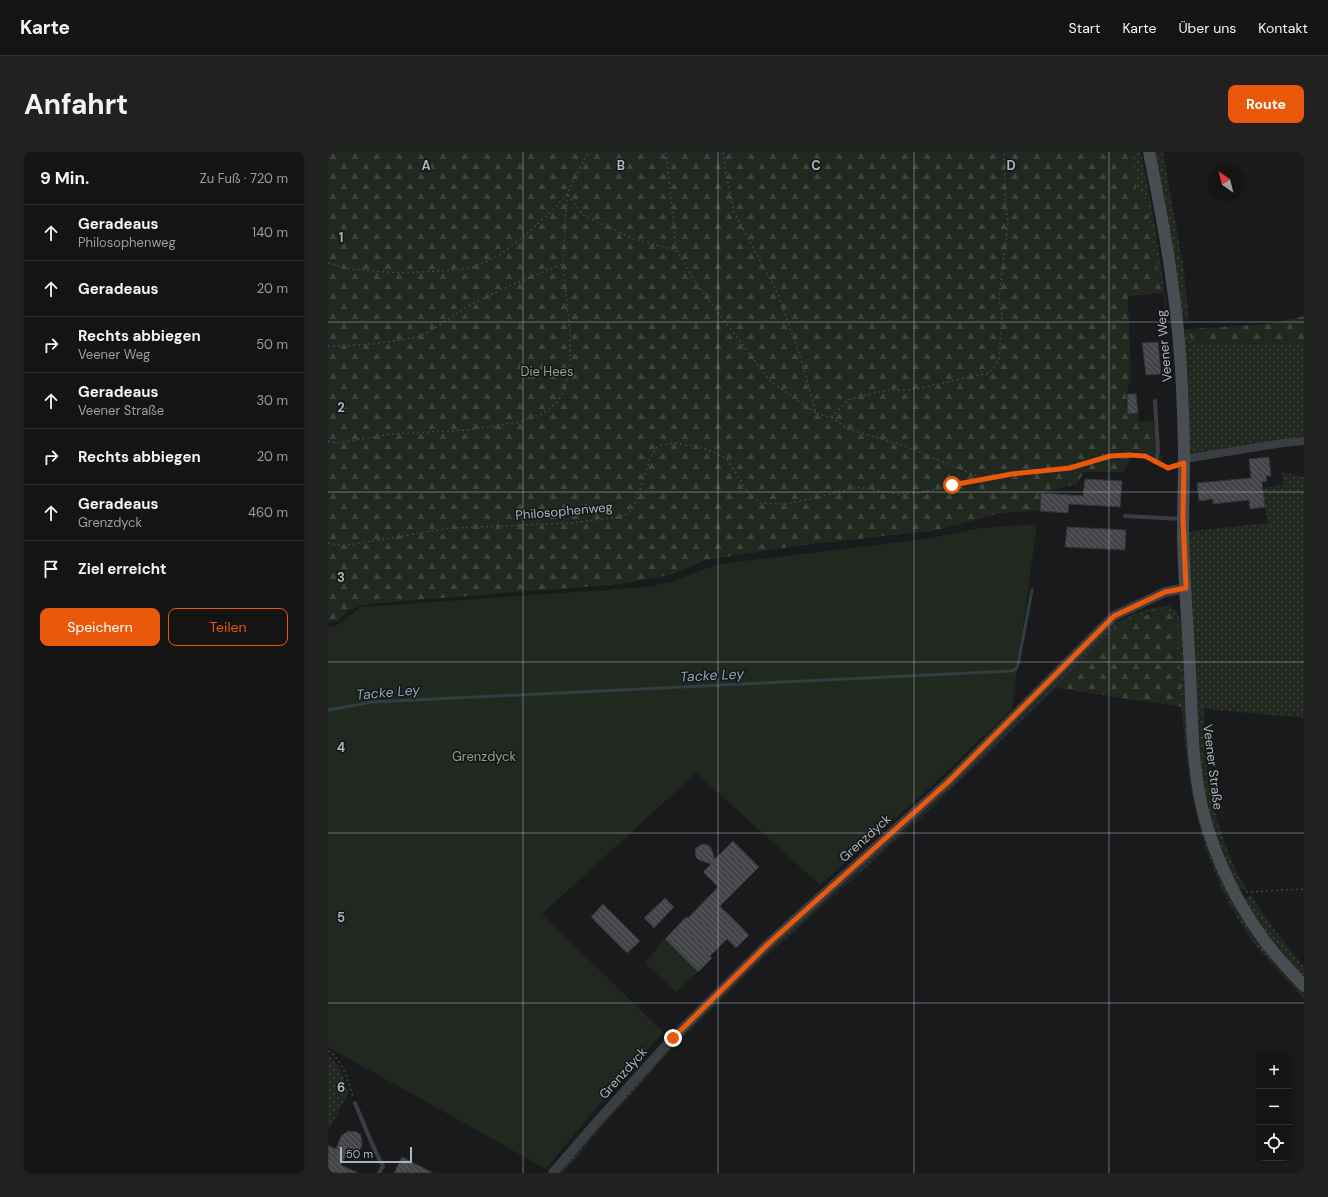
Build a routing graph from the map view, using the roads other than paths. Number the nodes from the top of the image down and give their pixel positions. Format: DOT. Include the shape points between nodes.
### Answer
graph roads {
  1 [pos="1149,152"];
  2 [pos="1155,401"];
  3 [pos="1304,442"];
  4 [pos="1185,461"];
  5 [pos="1125,516"];
  6 [pos="1183,519"];
  7 [pos="1184,543"];
  8 [pos="1186,588"];
  9 [pos="1304,986"];
  10 [pos="355,1103"];
  11 [pos="380,1173"];
  12 [pos="553,1173"];
  1 -- 4 [label="main road, Veener Weg" via="1176,310"];
  2 -- 4 [label="lane" via="1158,450 1156,462 1168,468"];
  3 -- 4 [label="street" via="1283,443"];
  4 -- 6 [label="main road, Veener Weg"];
  5 -- 6 [label="lane"];
  6 -- 7 [label="main road, Veener Weg"];
  7 -- 8 [label="main road, Veener Straße"];
  8 -- 9 [label="main road, Veener Straße" via="1194,741 1205,818 1213,844 1236,895 1264,940"];
  8 -- 12 [label="street, Grenzdyck" via="1165,592 1114,616 948,782 768,944 673,1038"];
  10 -- 11 [label="lane" via="383,1166"];
}
